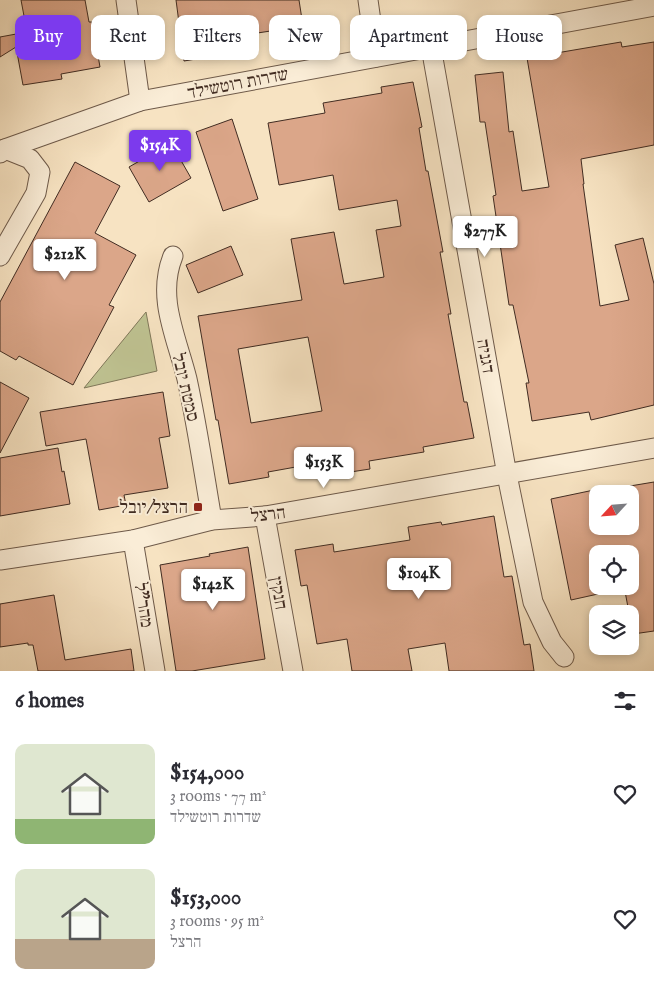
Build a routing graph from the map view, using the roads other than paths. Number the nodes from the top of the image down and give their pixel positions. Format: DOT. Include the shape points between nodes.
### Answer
graph roads {
  1 [pos="126,0"];
  2 [pos="368,0"];
  3 [pos="654,6"];
  4 [pos="370,15"];
  5 [pos="467,40"];
  6 [pos="360,60"];
  7 [pos="433,60"];
  8 [pos="140,101"];
  9 [pos="2,148"];
  10 [pos="0,256"];
  11 [pos="172,256"];
  12 [pos="654,448"];
  13 [pos="507,475"];
  14 [pos="265,516"];
  15 [pos="212,520"];
  16 [pos="133,540"];
  17 [pos="0,560"];
  18 [pos="564,657"];
  19 [pos="155,671"];
  20 [pos="293,671"];
  1 -- 8 [label="street"];
  2 -- 4 [label="street"];
  3 -- 5 [label="street, שדרות רוטשילד"];
  6 -- 8 [label="street, שדרות רוטשילד"];
  7 -- 13 [label="street, דגניה"];
  8 -- 9 [label="street, שדרות רוטשילד"];
  9 -- 10 [label="street" via="30,159 40,172 36,192"];
  11 -- 15 [label="street, סמטת יובל" via="165,288 170,323 187,378"];
  12 -- 13 [label="street, הרצל"];
  13 -- 14 [label="street, הרצל"];
  13 -- 18 [label="street, דגניה" via="533,602 552,642"];
  14 -- 15 [label="street, הרצל"];
  14 -- 20 [label="street, חנקין"];
  15 -- 16 [label="street, הרצל"];
  16 -- 17 [label="street, הרצל"];
  16 -- 19 [label="street, מהר\"ל"];
}
